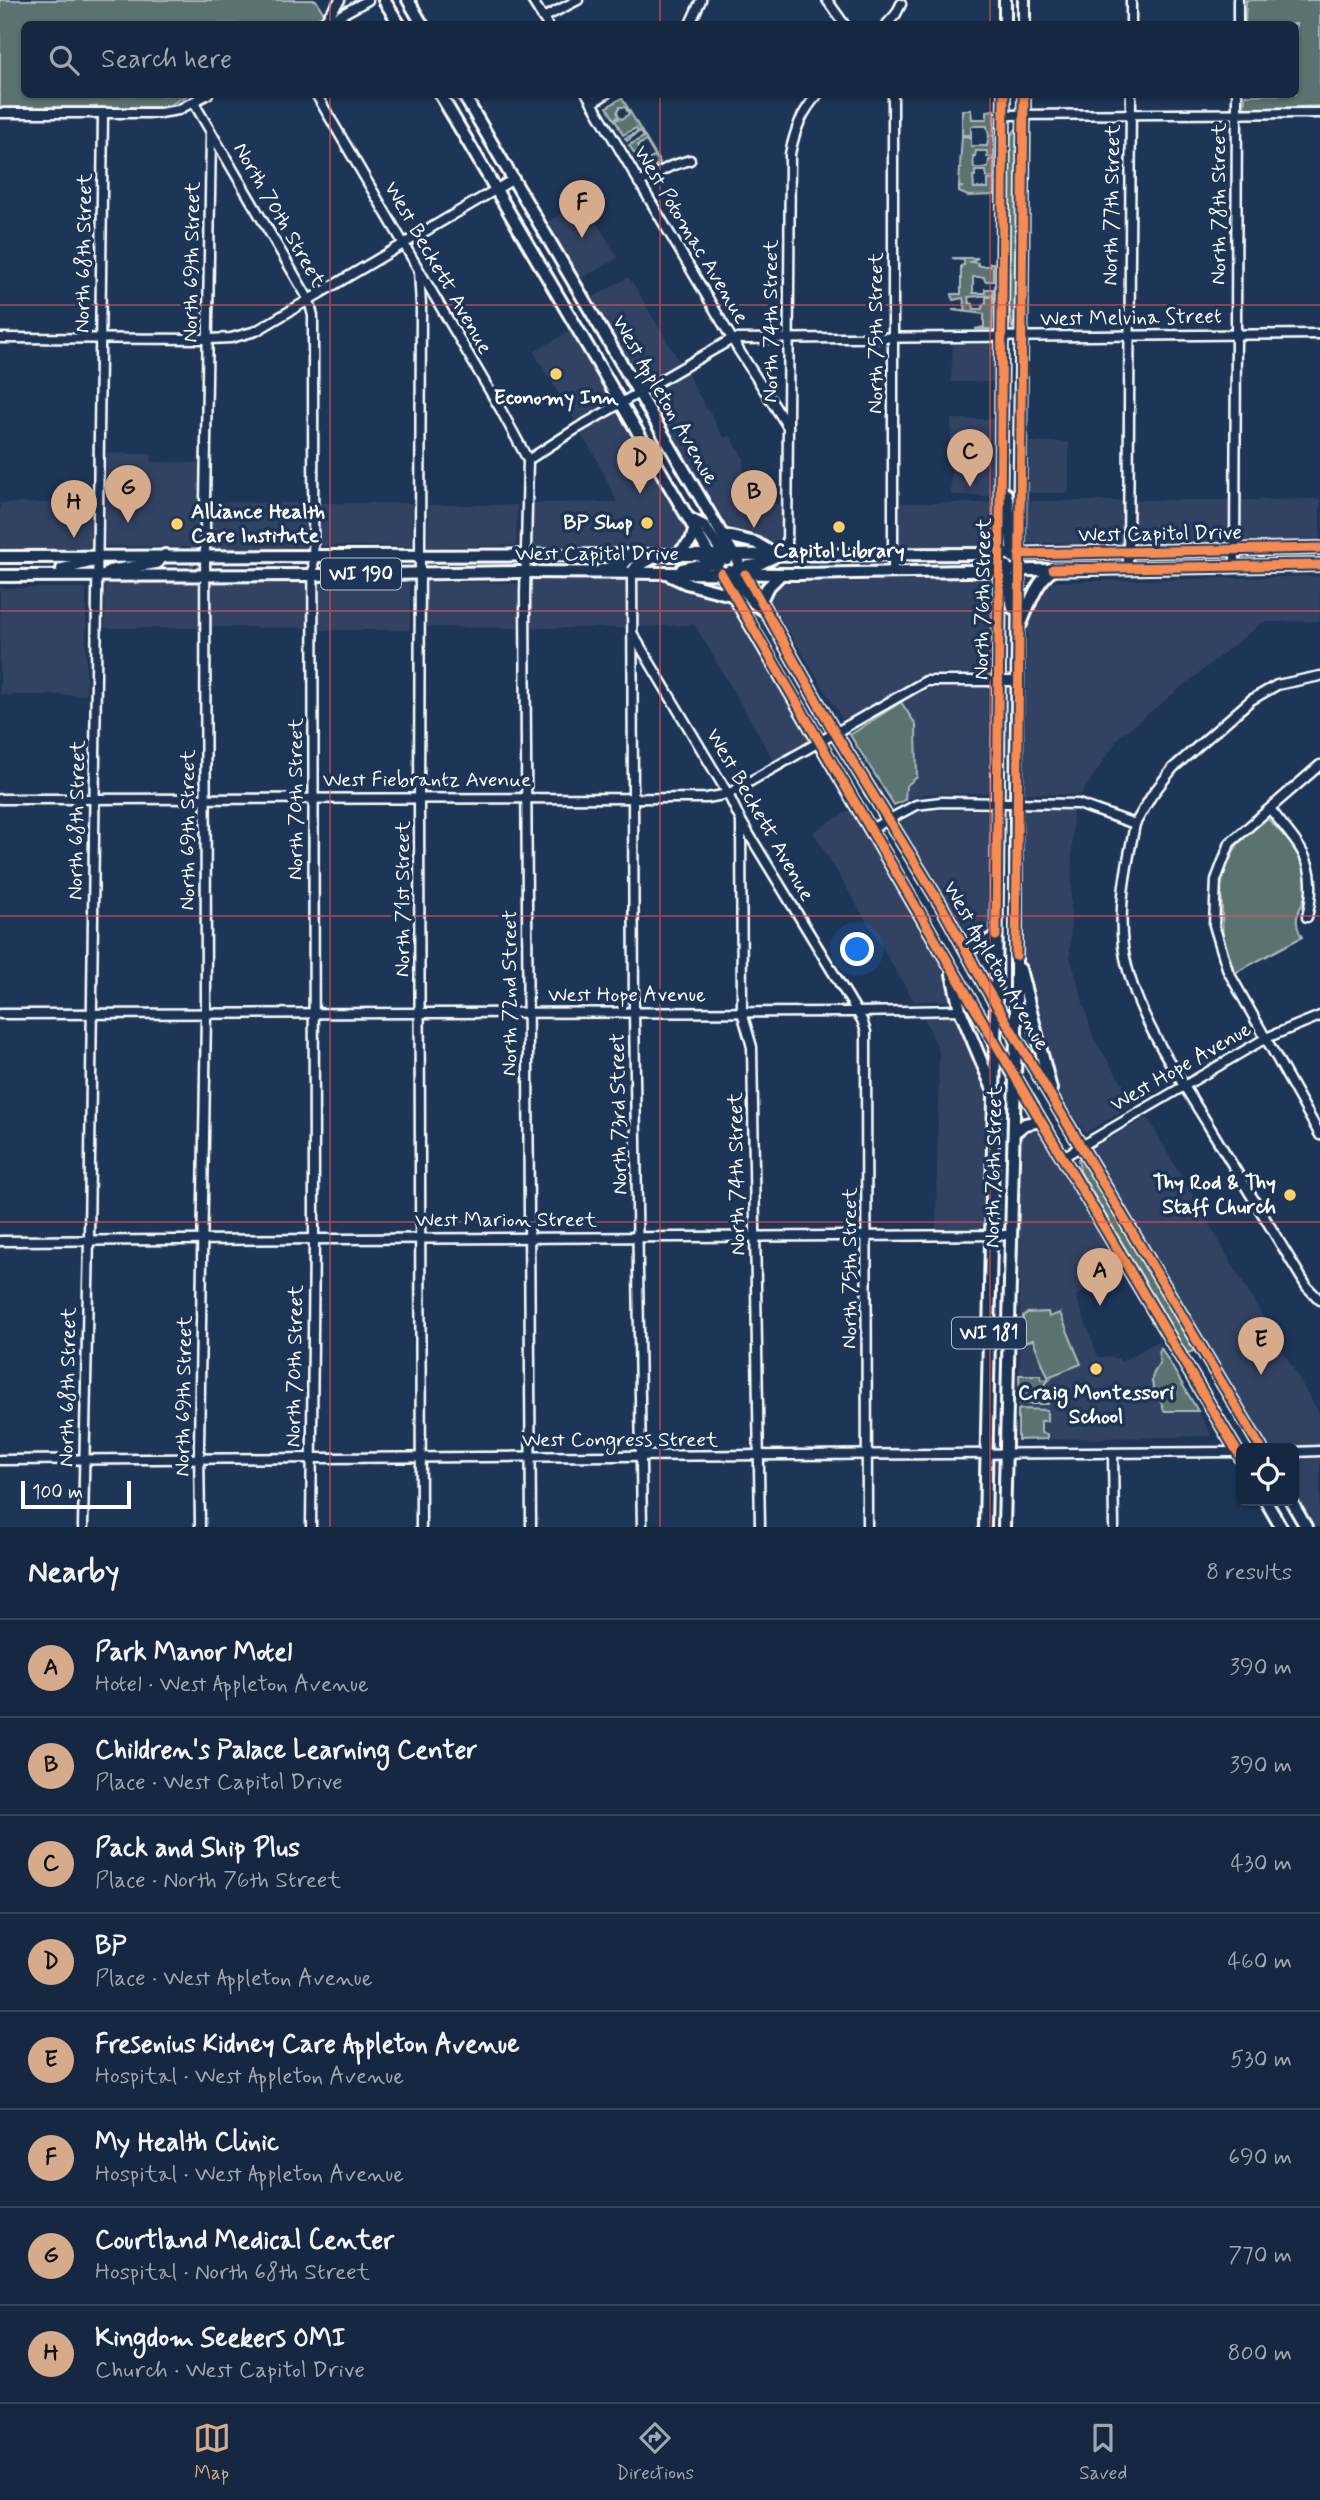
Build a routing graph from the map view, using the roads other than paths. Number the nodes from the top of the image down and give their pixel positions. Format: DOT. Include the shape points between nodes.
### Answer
graph roads {
  1 [pos="340,0"];
  2 [pos="368,0"];
  3 [pos="384,0"];
  4 [pos="408,0"];
  5 [pos="532,0"];
  6 [pos="578,0"];
  7 [pos="701,0"];
  8 [pos="827,0"];
  9 [pos="1005,0"];
  10 [pos="1024,0"];
  11 [pos="1131,0"];
  12 [pos="1238,0"];
  13 [pos="901,4"];
  14 [pos="325,21"];
  15 [pos="329,21"];
  16 [pos="397,21"];
  17 [pos="420,21"];
  18 [pos="545,21"];
  19 [pos="693,21"];
  20 [pos="842,21"];
  21 [pos="890,21"];
  22 [pos="1005,21"];
  23 [pos="1024,21"];
  24 [pos="1131,21"];
  25 [pos="1238,21"];
  26 [pos="202,98"];
  27 [pos="318,98"];
  28 [pos="442,98"];
  29 [pos="465,98"];
  30 [pos="815,98"];
  31 [pos="893,98"];
  32 [pos="1004,98"];
  33 [pos="1024,98"];
  34 [pos="1131,98"];
  35 [pos="1237,98"];
  36 [pos="590,99"];
  37 [pos="194,103"];
  38 [pos="0,113"];
  39 [pos="1237,113"];
  40 [pos="1320,113"];
  41 [pos="103,114"];
  42 [pos="1131,114"];
  43 [pos="1004,116"];
  44 [pos="1024,116"];
  45 [pos="211,132"];
  46 [pos="690,160"];
  47 [pos="512,180"];
  48 [pos="639,183"];
  49 [pos="496,189"];
  50 [pos="404,243"];
  51 [pos="419,271"];
  52 [pos="309,300"];
  53 [pos="1237,334"];
  54 [pos="1320,334"];
  55 [pos="1128,335"];
  56 [pos="1002,337"];
  57 [pos="1021,337"];
  58 [pos="0,338"];
  59 [pos="100,338"];
  60 [pos="893,338"];
  61 [pos="209,339"];
  62 [pos="732,340"];
  63 [pos="788,340"];
  64 [pos="639,392"];
  65 [pos="622,403"];
  66 [pos="788,427"];
  67 [pos="528,460"];
  68 [pos="692,523"];
  69 [pos="723,535"];
  70 [pos="1320,548"];
  71 [pos="1235,550"];
  72 [pos="1128,552"];
  73 [pos="525,554"];
  74 [pos="632,554"];
  75 [pos="660,554"];
  76 [pos="678,554"];
  77 [pos="1010,554"];
  78 [pos="165,555"];
  79 [pos="205,555"];
  80 [pos="312,555"];
  81 [pos="420,555"];
  82 [pos="782,555"];
  83 [pos="848,555"];
  84 [pos="894,555"];
  85 [pos="98,556"];
  86 [pos="0,557"];
  87 [pos="722,557"];
  88 [pos="1320,565"];
  89 [pos="1236,566"];
  90 [pos="1128,568"];
  91 [pos="1053,569"];
  92 [pos="1010,570"];
  93 [pos="734,571"];
  94 [pos="526,572"];
  95 [pos="830,572"];
  96 [pos="893,572"];
  97 [pos="420,573"];
  98 [pos="592,573"];
  99 [pos="669,573"];
  100 [pos="98,574"];
  101 [pos="632,574"];
  102 [pos="781,574"];
  103 [pos="44,575"];
  104 [pos="206,575"];
  105 [pos="312,575"];
  106 [pos="0,576"];
  107 [pos="735,596"];
  108 [pos="761,601"];
  109 [pos="767,612"];
  110 [pos="1018,626"];
  111 [pos="634,636"];
  112 [pos="1320,676"];
  113 [pos="1000,681"];
  114 [pos="1017,681"];
  115 [pos="835,733"];
  116 [pos="820,742"];
  117 [pos="1320,765"];
  118 [pos="728,794"];
  119 [pos="526,797"];
  120 [pos="206,798"];
  121 [pos="314,798"];
  122 [pos="419,798"];
  123 [pos="632,798"];
  124 [pos="0,799"];
  125 [pos="94,799"];
  126 [pos="997,803"];
  127 [pos="1016,803"];
  128 [pos="1271,810"];
  129 [pos="889,818"];
  130 [pos="741,821"];
  131 [pos="1135,824"];
  132 [pos="871,829"];
  133 [pos="1307,916"];
  134 [pos="996,936"];
  135 [pos="964,944"];
  136 [pos="1016,956"];
  137 [pos="950,964"];
  138 [pos="996,1003"];
  139 [pos="960,1010"];
  140 [pos="634,1012"];
  141 [pos="742,1012"];
  142 [pos="857,1012"];
  143 [pos="421,1013"];
  144 [pos="527,1013"];
  145 [pos="0,1014"];
  146 [pos="91,1014"];
  147 [pos="206,1014"];
  148 [pos="314,1014"];
  149 [pos="1320,1016"];
  150 [pos="1016,1036"];
  151 [pos="1266,1038"];
  152 [pos="995,1042"];
  153 [pos="1015,1073"];
  154 [pos="1185,1086"];
  155 [pos="993,1090"];
  156 [pos="1053,1099"];
  157 [pos="1041,1121"];
  158 [pos="1014,1133"];
  159 [pos="1320,1135"];
  160 [pos="1080,1145"];
  161 [pos="1063,1157"];
  162 [pos="755,1235"];
  163 [pos="1012,1235"];
  164 [pos="639,1236"];
  165 [pos="867,1236"];
  166 [pos="991,1236"];
  167 [pos="529,1237"];
  168 [pos="421,1238"];
  169 [pos="89,1240"];
  170 [pos="203,1240"];
  171 [pos="314,1240"];
  172 [pos="0,1241"];
  173 [pos="1320,1300"];
  174 [pos="1258,1443"];
  175 [pos="1236,1447"];
  176 [pos="1320,1451"];
  177 [pos="1299,1452"];
  178 [pos="987,1454"];
  179 [pos="1006,1454"];
  180 [pos="1113,1454"];
  181 [pos="1236,1454"];
  182 [pos="866,1455"];
  183 [pos="759,1457"];
  184 [pos="531,1458"];
  185 [pos="641,1458"];
  186 [pos="311,1459"];
  187 [pos="421,1459"];
  188 [pos="0,1460"];
  189 [pos="84,1460"];
  190 [pos="200,1460"];
  191 [pos="1269,1506"];
  192 [pos="1294,1506"];
  193 [pos="83,1527"];
  194 [pos="200,1527"];
  195 [pos="311,1527"];
  196 [pos="422,1527"];
  197 [pos="531,1527"];
  198 [pos="642,1527"];
  199 [pos="760,1527"];
  200 [pos="867,1527"];
  201 [pos="985,1527"];
  202 [pos="1004,1527"];
  203 [pos="1114,1527"];
  204 [pos="1281,1527"];
  205 [pos="1306,1527"];
  1 -- 14 [label="street"];
  2 -- 15 [label="street"];
  3 -- 16 [label="main road"];
  4 -- 17 [label="main road"];
  5 -- 18 [label="street"];
  6 -- 18 [label="street"];
  7 -- 19 [label="street"];
  8 -- 20 [label="street"];
  9 -- 22 [label="main road"];
  10 -- 23 [label="main road"];
  11 -- 24 [label="street"];
  12 -- 25 [label="street"];
  13 -- 21 [label="street"];
  26 -- 37 [label="street"];
  27 -- 50 [label="street, West Beckett Avenue"];
  28 -- 49 [label="main road, West Appleton Avenue"];
  29 -- 47 [label="main road, West Appleton Avenue"];
  30 -- 63 [label="street, North 74th Street" via="795,129 790,154"];
  31 -- 60 [label="street, North 75th Street"];
  32 -- 43 [label="main road, North 76th Street / WI 181"];
  33 -- 44 [label="main road, North 76th Street / WI 181"];
  34 -- 42 [label="street, North 77th Street"];
  35 -- 39 [label="street, North 78th Street"];
  36 -- 48 [label="street, West Potomac Avenue"];
  37 -- 41 [label="street" via="160,113"];
  37 -- 45 [label="street, North 70th Street"];
  38 -- 41 [label="street"];
  39 -- 40 [label="street"];
  39 -- 42 [label="street"];
  39 -- 53 [label="street, North 78th Street"];
  41 -- 59 [label="street, North 68th Street"];
  42 -- 44 [label="street"];
  42 -- 55 [label="street, North 77th Street"];
  43 -- 44 [label="street"];
  43 -- 56 [label="main road, North 76th Street / WI 181"];
  44 -- 57 [label="main road, North 76th Street / WI 181"];
  45 -- 52 [label="street, North 70th Street"];
  45 -- 61 [label="street, North 69th Street"];
  46 -- 48 [label="street"];
  47 -- 49 [label="street"];
  47 -- 64 [label="main road, West Appleton Avenue"];
  48 -- 62 [label="street, West Potomac Avenue"];
  49 -- 50 [label="street"];
  49 -- 65 [label="main road, West Appleton Avenue"];
  50 -- 51 [label="street, West Beckett Avenue"];
  50 -- 52 [label="street"];
  51 -- 67 [label="street, West Beckett Avenue"];
  51 -- 81 [label="street, North 71st Street"];
  52 -- 61 [label="street" via="256,331"];
  52 -- 80 [label="street, North 70th Street" via="313,316"];
  53 -- 54 [label="street, West Melvina Street"];
  53 -- 55 [label="street, West Melvina Street"];
  53 -- 71 [label="street, North 78th Street"];
  55 -- 57 [label="street, West Melvina Street"];
  55 -- 72 [label="street, North 77th Street"];
  56 -- 57 [label="street, West Melvina Street"];
  56 -- 60 [label="street, West Melvina Street"];
  56 -- 77 [label="main road, North 76th Street / WI 181" via="1001,481"];
  57 -- 77 [label="main road, North 76th Street / WI 181"];
  58 -- 59 [label="street"];
  59 -- 61 [label="street"];
  59 -- 85 [label="street, North 68th Street"];
  60 -- 63 [label="street, West Melvina Street"];
  60 -- 84 [label="street, North 75th Street"];
  61 -- 79 [label="street, North 69th Street"];
  62 -- 63 [label="street, West Melvina Street"];
  62 -- 64 [label="street"];
  62 -- 66 [label="street, West Potomac Avenue"];
  63 -- 66 [label="street, North 74th Street"];
  64 -- 65 [label="street"];
  64 -- 69 [label="main road, West Appleton Avenue"];
  65 -- 67 [label="street"];
  65 -- 68 [label="main road, West Appleton Avenue"];
  66 -- 82 [label="street, North 74th Street"];
  67 -- 73 [label="street, North 72nd Street"];
  68 -- 76 [label="main road" via="691,541"];
  68 -- 87 [label="main road, West Appleton Avenue"];
  69 -- 82 [label="main road"];
  69 -- 87 [label="main road, West Appleton Avenue"];
  70 -- 71 [label="main road, West Capitol Drive / WI 190"];
  71 -- 72 [label="main road, West Capitol Drive / WI 190"];
  71 -- 89 [label="street, North 78th Street"];
  72 -- 77 [label="main road, West Capitol Drive / WI 190"];
  72 -- 90 [label="street, North 77th Street"];
  73 -- 74 [label="main road, West Capitol Drive / WI 190"];
  73 -- 81 [label="main road, West Capitol Drive / WI 190"];
  73 -- 94 [label="street, North 72nd Street"];
  74 -- 75 [label="main road, West Capitol Drive / WI 190"];
  74 -- 98 [label="main road" via="624,564"];
  75 -- 76 [label="main road, West Capitol Drive / WI 190"];
  75 -- 101 [label="main road"];
  76 -- 87 [label="main road, West Capitol Drive / WI 190"];
  77 -- 84 [label="main road, West Capitol Drive / WI 190"];
  77 -- 92 [label="main road, North 76th Street / WI 181"];
  77 -- 92 [label="main road, North 76th Street / WI 181"];
  78 -- 79 [label="main road, West Capitol Drive / WI 190"];
  78 -- 85 [label="main road, West Capitol Drive / WI 190"];
  78 -- 100 [label="main road" via="156,564"];
  79 -- 80 [label="main road, West Capitol Drive / WI 190"];
  79 -- 104 [label="street, North 69th Street"];
  80 -- 81 [label="main road, West Capitol Drive / WI 190"];
  80 -- 105 [label="street, North 70th Street"];
  81 -- 97 [label="street, North 71st Street"];
  82 -- 83 [label="main road, West Capitol Drive / WI 190"];
  82 -- 87 [label="main road, West Capitol Drive / WI 190"];
  82 -- 93 [label="main road"];
  83 -- 84 [label="main road, West Capitol Drive / WI 190"];
  83 -- 95 [label="main road"];
  84 -- 96 [label="street, North 75th Street"];
  85 -- 86 [label="main road, West Capitol Drive / WI 190"];
  85 -- 100 [label="street, North 68th Street"];
  85 -- 103 [label="main road"];
  87 -- 93 [label="main road, West Appleton Avenue"];
  87 -- 93 [label="main road, West Appleton Avenue"];
  87 -- 99 [label="main road"];
  88 -- 89 [label="main road, West Capitol Drive / WI 190"];
  89 -- 90 [label="main road, West Capitol Drive / WI 190"];
  90 -- 91 [label="main road, West Capitol Drive / WI 190"];
  91 -- 92 [label="main road, West Capitol Drive / WI 190"];
  91 -- 110 [label="main road" via="1039,585"];
  92 -- 96 [label="main road, West Capitol Drive / WI 190"];
  92 -- 110 [label="main road"];
  92 -- 113 [label="main road, North 76th Street / WI 181"];
  93 -- 99 [label="main road, West Capitol Drive / WI 190"];
  93 -- 102 [label="main road, West Capitol Drive / WI 190"];
  93 -- 107 [label="main road, West Appleton Avenue"];
  93 -- 108 [label="main road, West Appleton Avenue"];
  93 -- 109 [label="main road" via="754,603"];
  94 -- 97 [label="main road, West Capitol Drive / WI 190"];
  94 -- 98 [label="main road, West Capitol Drive / WI 190"];
  94 -- 119 [label="street, North 72nd Street"];
  95 -- 96 [label="main road, West Capitol Drive / WI 190"];
  95 -- 102 [label="main road, West Capitol Drive / WI 190"];
  97 -- 105 [label="main road, West Capitol Drive / WI 190"];
  97 -- 122 [label="street, North 71st Street"];
  98 -- 101 [label="main road, West Capitol Drive / WI 190"];
  99 -- 101 [label="main road, West Capitol Drive / WI 190"];
  99 -- 107 [label="main road" via="686,583"];
  100 -- 103 [label="main road, West Capitol Drive / WI 190"];
  100 -- 104 [label="main road, West Capitol Drive / WI 190"];
  100 -- 125 [label="street, North 68th Street"];
  101 -- 111 [label="street, North 73rd Street"];
  102 -- 108 [label="main road" via="766,588"];
  103 -- 106 [label="main road, West Capitol Drive / WI 190"];
  104 -- 105 [label="main road, West Capitol Drive / WI 190"];
  104 -- 120 [label="street, North 69th Street"];
  105 -- 121 [label="street, North 70th Street"];
  107 -- 116 [label="main road, West Appleton Avenue"];
  108 -- 109 [label="main road, West Appleton Avenue"];
  109 -- 115 [label="main road, West Appleton Avenue"];
  110 -- 114 [label="main road, North 76th Street / WI 181"];
  111 -- 118 [label="street, West Beckett Avenue"];
  111 -- 123 [label="street, North 73rd Street"];
  112 -- 131 [label="street" via="1277,685 1251,700 1173,768"];
  113 -- 114 [label="street"];
  113 -- 115 [label="street" via="926,681"];
  113 -- 126 [label="main road, North 76th Street / WI 181"];
  114 -- 127 [label="main road, North 76th Street / WI 181"];
  115 -- 116 [label="street"];
  115 -- 129 [label="main road, West Appleton Avenue"];
  116 -- 118 [label="street"];
  116 -- 132 [label="main road, West Appleton Avenue"];
  117 -- 128 [label="street"];
  118 -- 123 [label="street, West Fiebrantz Avenue"];
  118 -- 130 [label="street, West Beckett Avenue"];
  119 -- 122 [label="street, West Fiebrantz Avenue"];
  119 -- 123 [label="street, West Fiebrantz Avenue"];
  119 -- 144 [label="street, North 72nd Street"];
  120 -- 121 [label="street, West Fiebrantz Avenue"];
  120 -- 125 [label="street, West Fiebrantz Avenue"];
  120 -- 147 [label="street, North 69th Street"];
  121 -- 122 [label="street, West Fiebrantz Avenue"];
  121 -- 148 [label="street, North 70th Street"];
  122 -- 143 [label="street, North 71st Street"];
  123 -- 140 [label="street, North 73rd Street"];
  124 -- 125 [label="street, West Fiebrantz Avenue"];
  125 -- 146 [label="street, North 68th Street"];
  126 -- 127 [label="street"];
  126 -- 129 [label="street" via="916,805"];
  126 -- 134 [label="main road, North 76th Street / WI 181"];
  127 -- 131 [label="street" via="1078,804"];
  127 -- 136 [label="main road, North 76th Street / WI 181"];
  128 -- 133 [label="street" via="1314,870 1314,895"];
  128 -- 151 [label="street" via="1230,843 1216,880 1214,925 1228,971"];
  129 -- 132 [label="street"];
  129 -- 135 [label="main road, West Appleton Avenue"];
  130 -- 141 [label="street, North 74th Street"];
  130 -- 142 [label="street, West Beckett Avenue"];
  131 -- 154 [label="street" via="1122,890 1124,946 1135,992"];
  132 -- 137 [label="main road, West Appleton Avenue"];
  134 -- 135 [label="main road" via="981,946"];
  134 -- 138 [label="main road, North 76th Street / WI 181"];
  135 -- 138 [label="main road, West Appleton Avenue"];
  136 -- 150 [label="main road, North 76th Street / WI 181"];
  136 -- 156 [label="main road"];
  137 -- 139 [label="main road"];
  137 -- 152 [label="main road, West Appleton Avenue"];
  138 -- 150 [label="main road, West Appleton Avenue"];
  138 -- 152 [label="main road, North 76th Street / WI 181"];
  139 -- 142 [label="street, West Hope Avenue"];
  139 -- 155 [label="main road"];
  140 -- 141 [label="street, West Hope Avenue"];
  140 -- 144 [label="street, West Hope Avenue"];
  140 -- 164 [label="street, North 73rd Street"];
  141 -- 142 [label="street, West Hope Avenue"];
  141 -- 162 [label="street, North 74th Street" via="752,1047"];
  142 -- 165 [label="street, North 75th Street" via="868,1044"];
  143 -- 144 [label="street, West Hope Avenue"];
  143 -- 148 [label="street, West Hope Avenue"];
  143 -- 168 [label="street, North 71st Street"];
  144 -- 167 [label="street, North 72nd Street"];
  145 -- 146 [label="street, West Hope Avenue"];
  146 -- 147 [label="street, West Hope Avenue"];
  146 -- 169 [label="street, North 68th Street"];
  147 -- 148 [label="street, West Hope Avenue"];
  147 -- 170 [label="street, North 69th Street"];
  148 -- 171 [label="street, North 70th Street"];
  149 -- 151 [label="street, West Hope Avenue"];
  150 -- 153 [label="main road, North 76th Street / WI 181"];
  150 -- 156 [label="main road, West Appleton Avenue"];
  151 -- 154 [label="street, West Hope Avenue"];
  151 -- 159 [label="street"];
  152 -- 153 [label="main road, West Appleton Avenue"];
  152 -- 155 [label="main road, North 76th Street / WI 181"];
  153 -- 157 [label="main road, West Appleton Avenue"];
  153 -- 158 [label="main road, North 76th Street / WI 181"];
  154 -- 160 [label="street, West Hope Avenue"];
  154 -- 173 [label="street" via="1307,1287"];
  155 -- 166 [label="main road, North 76th Street / WI 181"];
  156 -- 160 [label="main road, West Appleton Avenue"];
  157 -- 158 [label="main road" via="1025,1124"];
  157 -- 161 [label="main road, West Appleton Avenue"];
  158 -- 163 [label="main road, North 76th Street / WI 181"];
  160 -- 161 [label="street, West Hope Avenue"];
  160 -- 174 [label="main road, West Appleton Avenue"];
  161 -- 175 [label="main road, West Appleton Avenue"];
  162 -- 164 [label="street, West Marion Street"];
  162 -- 165 [label="street, West Marion Street"];
  162 -- 183 [label="street, North 74th Street"];
  163 -- 166 [label="street, West Marion Street"];
  163 -- 179 [label="main road, North 76th Street / WI 181"];
  164 -- 167 [label="street, West Marion Street"];
  164 -- 185 [label="street, North 73rd Street"];
  165 -- 166 [label="street, West Marion Street"];
  165 -- 182 [label="street, North 75th Street"];
  166 -- 178 [label="main road, North 76th Street / WI 181"];
  167 -- 168 [label="street, West Marion Street"];
  167 -- 184 [label="street, North 72nd Street"];
  168 -- 171 [label="street, West Marion Street"];
  168 -- 187 [label="street, North 71st Street"];
  169 -- 170 [label="street, West Marion Street"];
  169 -- 172 [label="street, West Marion Street"];
  169 -- 189 [label="street, North 68th Street"];
  170 -- 171 [label="street, West Marion Street"];
  170 -- 190 [label="street, North 69th Street"];
  171 -- 186 [label="street, North 70th Street"];
  176 -- 177 [label="street"];
  178 -- 179 [label="street, West Congress Street"];
  178 -- 182 [label="street, West Congress Street"];
  178 -- 201 [label="main road, North 76th Street / WI 181"];
  179 -- 180 [label="street, West Congress Street"];
  179 -- 202 [label="main road, North 76th Street / WI 181"];
  180 -- 181 [label="street, West Congress Street"];
  180 -- 203 [label="street"];
  182 -- 183 [label="street, West Congress Street"];
  182 -- 200 [label="street, North 75th Street"];
  183 -- 185 [label="street, West Congress Street"];
  183 -- 199 [label="street, North 74th Street"];
  184 -- 185 [label="street, West Congress Street"];
  184 -- 187 [label="street, West Congress Street"];
  184 -- 197 [label="street, North 72nd Street"];
  185 -- 198 [label="street, North 73rd Street"];
  186 -- 187 [label="street, West Congress Street"];
  186 -- 190 [label="street, West Congress Street"];
  186 -- 195 [label="street, North 70th Street"];
  187 -- 196 [label="street, North 71st Street"];
  188 -- 189 [label="street, West Congress Street"];
  189 -- 190 [label="street, West Congress Street"];
  189 -- 193 [label="street, North 68th Street"];
  190 -- 194 [label="street, North 69th Street"];
  191 -- 204 [label="main road"];
  192 -- 205 [label="main road"];
}
